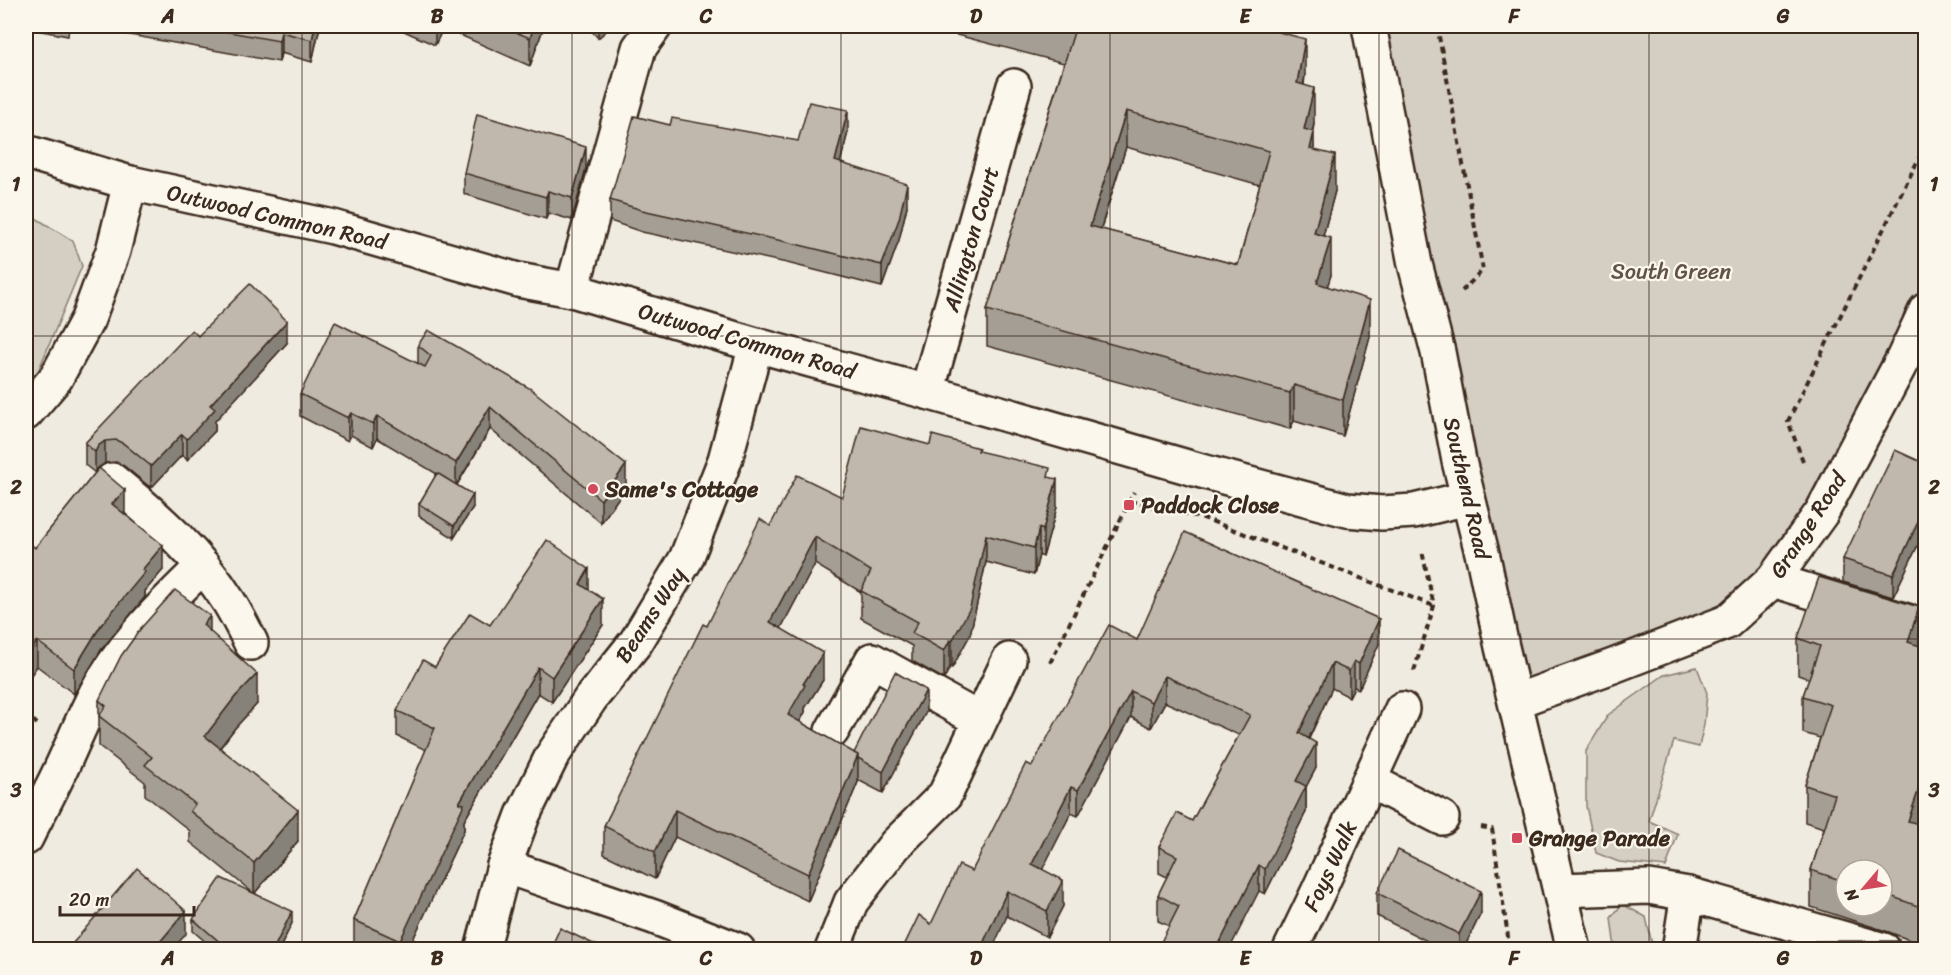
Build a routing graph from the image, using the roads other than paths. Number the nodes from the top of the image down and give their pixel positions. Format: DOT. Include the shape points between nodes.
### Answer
graph roads {
  1 [pos="655,26"];
  2 [pos="1369,26"];
  3 [pos="1014,86"];
  4 [pos="26,152"];
  5 [pos="130,183"];
  6 [pos="572,290"];
  7 [pos="1926,310"];
  8 [pos="756,345"];
  9 [pos="927,392"];
  10 [pos="26,414"];
  11 [pos="112,480"];
  12 [pos="1468,498"];
  13 [pos="203,566"];
  14 [pos="1773,580"];
  15 [pos="1926,627"];
  16 [pos="251,643"];
  17 [pos="1009,660"];
  18 [pos="1516,701"];
  19 [pos="1402,709"];
  20 [pos="980,720"];
  21 [pos="832,731"];
  22 [pos="1370,781"];
  23 [pos="1442,818"];
  24 [pos="26,838"];
  25 [pos="504,866"];
  26 [pos="1560,890"];
  27 [pos="1688,894"];
  28 [pos="482,950"];
  29 [pos="738,950"];
  30 [pos="832,950"];
  31 [pos="1290,950"];
  32 [pos="1574,950"];
  33 [pos="1679,950"];
  34 [pos="1884,950"];
  1 -- 6 [label="street" via="639,48"];
  2 -- 12 [label="street, Southend Road" via="1415,264"];
  3 -- 9 [label="street, Allington Court"];
  4 -- 5 [label="street, Outwood Common Road"];
  5 -- 6 [label="street, Outwood Common Road" via="333,227 518,280"];
  5 -- 10 [label="street" via="113,251 88,320 56,378"];
  6 -- 8 [label="street, Outwood Common Road"];
  7 -- 14 [label="street, Grange Road" via="1822,513"];
  8 -- 9 [label="street, Outwood Common Road"];
  8 -- 25 [label="street, Beams Way" via="724,460 686,559 636,642 591,698 552,756"];
  9 -- 12 [label="street, Outwood Common Road" via="1347,510 1414,511"];
  11 -- 13 [label="street" via="175,535"];
  12 -- 18 [label="street, Southend Road"];
  13 -- 16 [label="street" via="229,602"];
  13 -- 24 [label="street" via="152,617 105,677"];
  14 -- 15 [label="street"];
  14 -- 18 [label="street, Grange Road" via="1727,622"];
  17 -- 20 [label="street"];
  18 -- 26 [label="street, Southend Road"];
  19 -- 22 [label="street, Foys Walk"];
  20 -- 21 [label="street" via="872,660"];
  20 -- 30 [label="street" via="945,795 895,845 850,902"];
  22 -- 23 [label="street"];
  22 -- 31 [label="street, Foys Walk"];
  25 -- 28 [label="street, Beams Way"];
  25 -- 29 [label="street"];
  26 -- 27 [label="street" via="1649,887"];
  26 -- 32 [label="street, Southend Road"];
  27 -- 33 [label="street"];
  27 -- 34 [label="street"];
}
